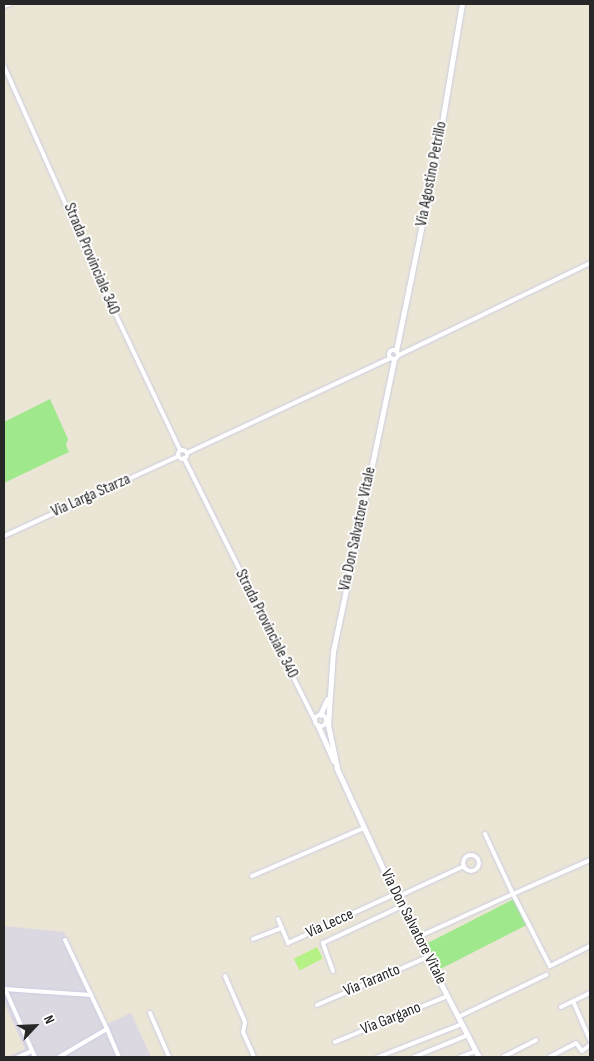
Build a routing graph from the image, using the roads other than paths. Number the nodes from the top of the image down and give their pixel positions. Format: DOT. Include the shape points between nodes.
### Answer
graph roads {
  1 [pos="10,4"];
  2 [pos="462,4"];
  3 [pos="4,6"];
  4 [pos="4,66"];
  5 [pos="590,263"];
  6 [pos="397,353"];
  7 [pos="392,359"];
  8 [pos="180,450"];
  9 [pos="187,453"];
  10 [pos="179,456"];
  11 [pos="184,458"];
  12 [pos="4,536"];
  13 [pos="328,698"];
  14 [pos="318,719"];
  15 [pos="327,720"];
  16 [pos="337,768"];
  17 [pos="364,828"];
  18 [pos="486,834"];
  19 [pos="590,860"];
  20 [pos="464,866"];
  21 [pos="252,876"];
  22 [pos="514,894"];
  23 [pos="396,896"];
  24 [pos="402,906"];
  25 [pos="278,919"];
  26 [pos="282,928"];
  27 [pos="418,937"];
  28 [pos="253,939"];
  29 [pos="65,940"];
  30 [pos="590,946"];
  31 [pos="428,957"];
  32 [pos="333,971"];
  33 [pos="546,975"];
  34 [pos="225,976"];
  35 [pos="4,989"];
  36 [pos="590,993"];
  37 [pos="91,995"];
  38 [pos="448,996"];
  39 [pos="573,1001"];
  40 [pos="317,1005"];
  41 [pos="561,1007"];
  42 [pos="150,1012"];
  43 [pos="458,1016"];
  44 [pos="462,1024"];
  45 [pos="107,1029"];
  46 [pos="468,1035"];
  47 [pos="536,1040"];
  48 [pos="590,1040"];
  49 [pos="335,1042"];
  50 [pos="590,1047"];
  51 [pos="32,1051"];
  52 [pos="476,1051"];
  53 [pos="18,1057"];
  54 [pos="35,1057"];
  55 [pos="60,1057"];
  56 [pos="119,1057"];
  57 [pos="169,1057"];
  58 [pos="254,1057"];
  59 [pos="378,1057"];
  60 [pos="414,1057"];
  61 [pos="460,1057"];
  62 [pos="479,1057"];
  63 [pos="503,1057"];
  64 [pos="549,1057"];
  1 -- 3 [label="street"];
  2 -- 6 [label="street, Via Agostino Petrillo"];
  4 -- 8 [label="street, Strada Provinciale 340" via="97,275"];
  5 -- 6 [label="street"];
  6 -- 7 [label="street"];
  6 -- 7 [label="street" via="390,353"];
  7 -- 9 [label="street"];
  7 -- 13 [label="street, Via Don Salvatore Vitale" via="332,652"];
  8 -- 9 [label="street"];
  8 -- 10 [label="street"];
  9 -- 11 [label="street"];
  10 -- 11 [label="street"];
  10 -- 12 [label="street, Via Larga Starza"];
  11 -- 14 [label="street, Strada Provinciale 340" via="309,708"];
  13 -- 14 [label="street, Via Don Salvatore Vitale"];
  13 -- 15 [label="street, Via Don Salvatore Vitale"];
  14 -- 15 [label="street"];
  14 -- 15 [label="street"];
  14 -- 16 [label="street, Via Don Salvatore Vitale"];
  15 -- 16 [label="street, Via Don Salvatore Vitale"];
  16 -- 17 [label="street, Via Don Salvatore Vitale"];
  17 -- 21 [label="street"];
  17 -- 23 [label="street, Via Don Salvatore Vitale"];
  18 -- 22 [label="street"];
  19 -- 22 [label="street"];
  20 -- 20 [label="street" via="470,871 475,870 479,867 478,859 474,855 466,856"];
  20 -- 23 [label="street"];
  22 -- 27 [label="street"];
  22 -- 30 [label="street" via="550,966"];
  23 -- 24 [label="street, Via Don Salvatore Vitale"];
  23 -- 26 [label="street, Via Lecce" via="288,943"];
  24 -- 27 [label="street, Via Don Salvatore Vitale"];
  24 -- 32 [label="street" via="323,944"];
  25 -- 26 [label="street, Via Lecce"];
  26 -- 28 [label="street"];
  27 -- 31 [label="street, Via Don Salvatore Vitale"];
  29 -- 37 [label="street"];
  31 -- 38 [label="street, Via Don Salvatore Vitale"];
  31 -- 40 [label="street, Via Taranto"];
  33 -- 43 [label="street"];
  34 -- 58 [label="street" via="245,1022 243,1032"];
  35 -- 37 [label="street"];
  35 -- 51 [label="street"];
  36 -- 39 [label="street"];
  37 -- 45 [label="street"];
  38 -- 43 [label="street, Via Don Salvatore Vitale"];
  38 -- 49 [label="street, Via Gargano"];
  39 -- 41 [label="street"];
  39 -- 48 [label="street"];
  42 -- 57 [label="street"];
  43 -- 44 [label="street, Via Don Salvatore Vitale"];
  44 -- 46 [label="street, Via Don Salvatore Vitale"];
  44 -- 59 [label="street"];
  45 -- 55 [label="street"];
  45 -- 56 [label="street"];
  46 -- 52 [label="street, Via Don Salvatore Vitale"];
  46 -- 60 [label="street"];
  47 -- 63 [label="street"];
  50 -- 64 [label="street" via="582,1051 576,1043"];
  51 -- 53 [label="street"];
  51 -- 54 [label="street"];
  52 -- 61 [label="street"];
  52 -- 62 [label="street, Via Don Salvatore Vitale"];
}
